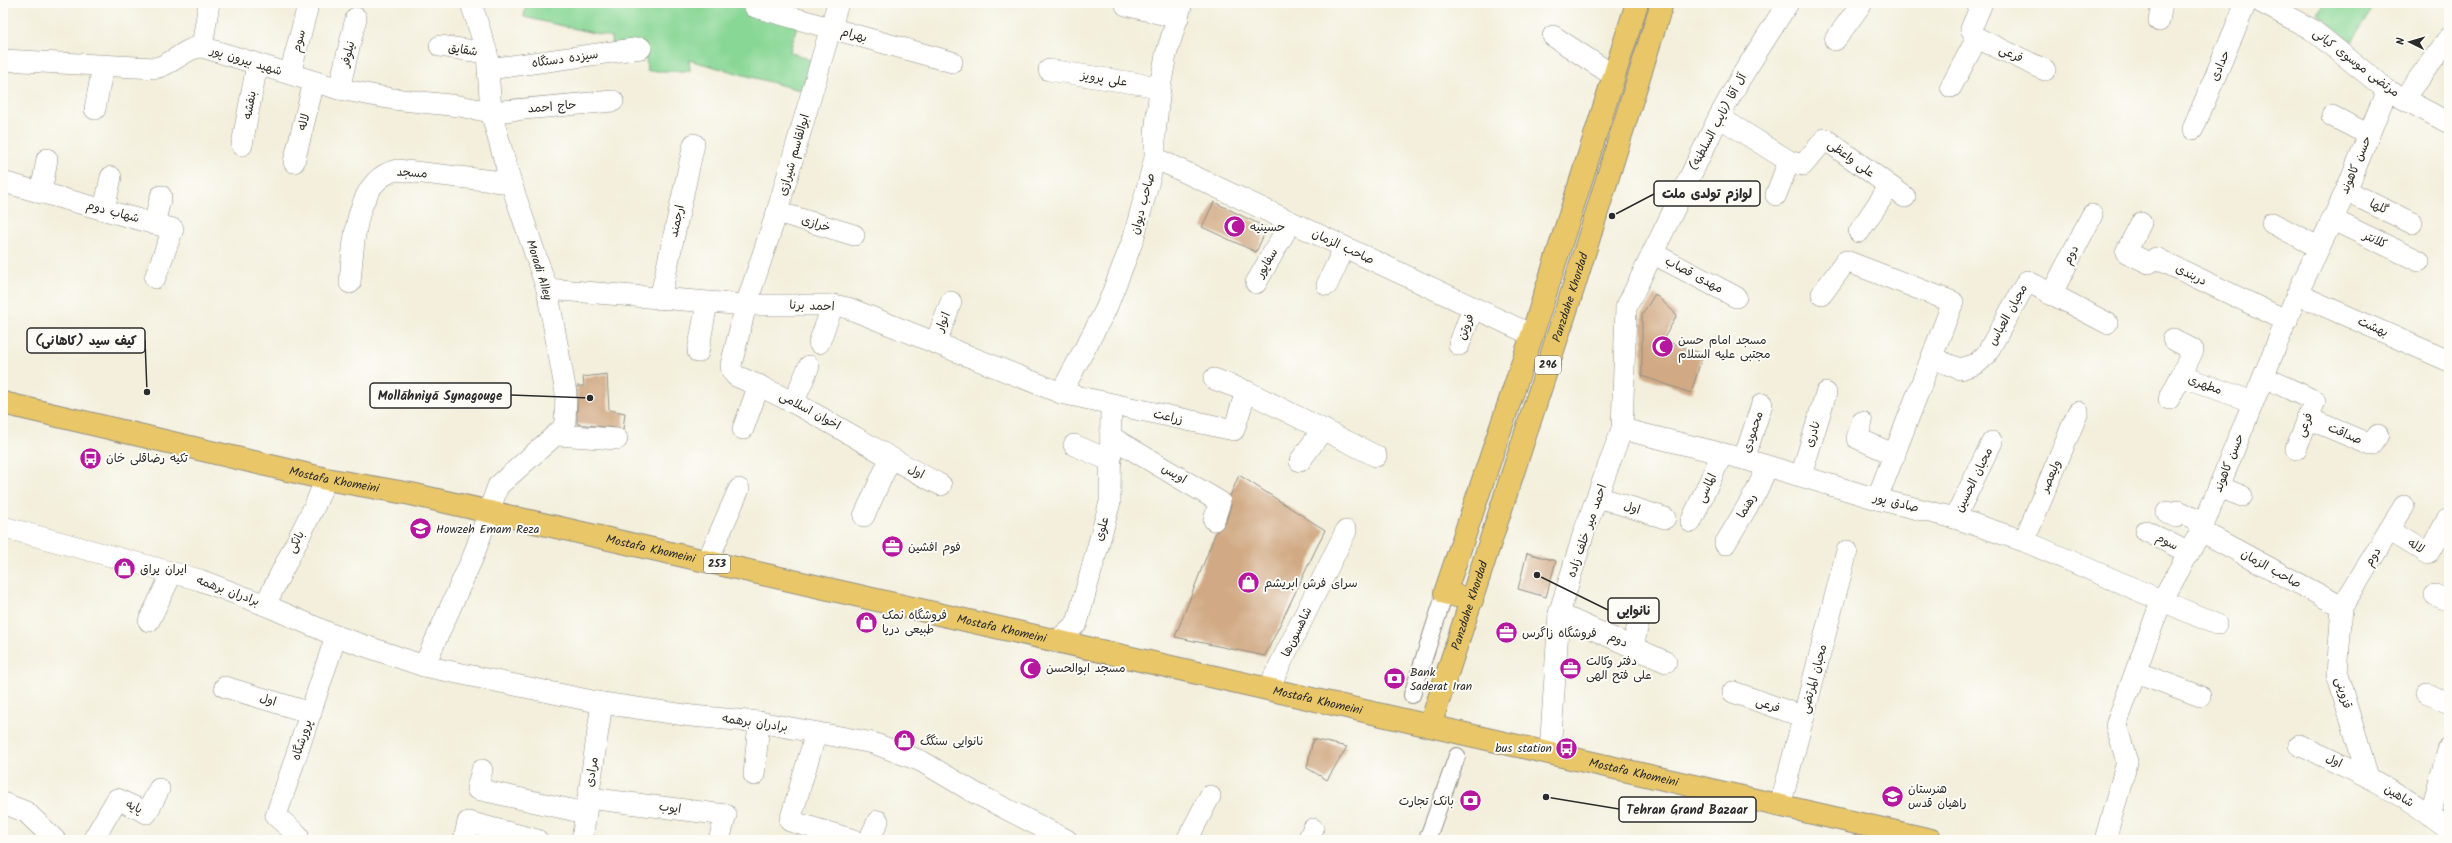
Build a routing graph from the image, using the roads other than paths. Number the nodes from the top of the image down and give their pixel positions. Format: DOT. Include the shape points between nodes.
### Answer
graph roads {
  1 [pos="209,3"];
  2 [pos="470,3"];
  3 [pos="838,3"];
  4 [pos="1637,3"];
  5 [pos="1662,3"];
  6 [pos="1788,3"];
  7 [pos="1862,3"];
  8 [pos="1982,3"];
  9 [pos="2246,3"];
  10 [pos="2262,3"];
  11 [pos="1126,5"];
  12 [pos="755,7"];
  13 [pos="307,9"];
  14 [pos="1180,10"];
  15 [pos="356,18"];
  16 [pos="830,29"];
  17 [pos="1553,36"];
  18 [pos="1976,38"];
  19 [pos="2449,38"];
  20 [pos="1835,40"];
  21 [pos="440,46"];
  22 [pos="202,47"];
  23 [pos="641,48"];
  24 [pos="3,60"];
  25 [pos="488,61"];
  26 [pos="952,62"];
  27 [pos="257,65"];
  28 [pos="103,66"];
  29 [pos="1049,70"];
  30 [pos="2045,70"];
  31 [pos="290,74"];
  32 [pos="1614,76"];
  33 [pos="314,82"];
  34 [pos="1160,87"];
  35 [pos="1951,87"];
  36 [pos="339,89"];
  37 [pos="2395,94"];
  38 [pos="613,101"];
  39 [pos="95,109"];
  40 [pos="491,112"];
  41 [pos="2332,116"];
  42 [pos="1719,117"];
  43 [pos="2449,123"];
  44 [pos="1598,126"];
  45 [pos="2193,129"];
  46 [pos="1622,133"];
  47 [pos="2369,134"];
  48 [pos="694,144"];
  49 [pos="242,145"];
  50 [pos="1155,158"];
  51 [pos="47,159"];
  52 [pos="1789,160"];
  53 [pos="294,162"];
  54 [pos="111,177"];
  55 [pos="3,182"];
  56 [pos="511,183"];
  57 [pos="2346,191"];
  58 [pos="41,192"];
  59 [pos="1776,194"];
  60 [pos="161,196"];
  61 [pos="104,210"];
  62 [pos="777,212"];
  63 [pos="2092,215"];
  64 [pos="2331,219"];
  65 [pos="1290,223"];
  66 [pos="2141,223"];
  67 [pos="2272,223"];
  68 [pos="2412,223"];
  69 [pos="170,228"];
  70 [pos="1859,232"];
  71 [pos="854,235"];
  72 [pos="2318,247"];
  73 [pos="1344,248"];
  74 [pos="1652,253"];
  75 [pos="2419,261"];
  76 [pos="155,278"];
  77 [pos="1256,283"];
  78 [pos="350,284"];
  79 [pos="1328,285"];
  80 [pos="547,289"];
  81 [pos="1822,294"];
  82 [pos="2297,294"];
  83 [pos="2051,295"];
  84 [pos="1736,298"];
  85 [pos="660,299"];
  86 [pos="951,302"];
  87 [pos="707,303"];
  88 [pos="746,305"];
  89 [pos="833,305"];
  90 [pos="1473,308"];
  91 [pos="2286,320"];
  92 [pos="2107,323"];
  93 [pos="1532,335"];
  94 [pos="2173,339"];
  95 [pos="936,342"];
  96 [pos="819,343"];
  97 [pos="1459,345"];
  98 [pos="698,352"];
  99 [pos="1932,358"];
  100 [pos="2449,361"];
  101 [pos="809,366"];
  102 [pos="2180,376"];
  103 [pos="2264,376"];
  104 [pos="1214,379"];
  105 [pos="759,385"];
  106 [pos="1246,391"];
  107 [pos="1061,393"];
  108 [pos="1826,393"];
  109 [pos="2169,399"];
  110 [pos="794,401"];
  111 [pos="2253,402"];
  112 [pos="3,403"];
  113 [pos="1762,404"];
  114 [pos="1111,405"];
  115 [pos="2311,409"];
  116 [pos="2078,412"];
  117 [pos="1862,422"];
  118 [pos="743,429"];
  119 [pos="1323,429"];
  120 [pos="1622,429"];
  121 [pos="557,435"];
  122 [pos="2378,435"];
  123 [pos="1111,437"];
  124 [pos="617,439"];
  125 [pos="1992,442"];
  126 [pos="1074,445"];
  127 [pos="2296,449"];
  128 [pos="1722,454"];
  129 [pos="1895,455"];
  130 [pos="1376,456"];
  131 [pos="890,459"];
  132 [pos="1744,459"];
  133 [pos="1111,460"];
  134 [pos="1300,461"];
  135 [pos="1767,467"];
  136 [pos="1801,476"];
  137 [pos="326,479"];
  138 [pos="941,484"];
  139 [pos="2219,487"];
  140 [pos="740,489"];
  141 [pos="2242,496"];
  142 [pos="1598,497"];
  143 [pos="1877,499"];
  144 [pos="2404,506"];
  145 [pos="489,512"];
  146 [pos="2167,512"];
  147 [pos="864,516"];
  148 [pos="1665,518"];
  149 [pos="1956,518"];
  150 [pos="1214,520"];
  151 [pos="2449,521"];
  152 [pos="1691,522"];
  153 [pos="3,527"];
  154 [pos="2203,528"];
  155 [pos="2389,530"];
  156 [pos="1346,531"];
  157 [pos="2146,531"];
  158 [pos="2024,541"];
  159 [pos="1724,544"];
  160 [pos="1847,551"];
  161 [pos="2189,553"];
  162 [pos="707,562"];
  163 [pos="172,573"];
  164 [pos="1445,593"];
  165 [pos="1472,600"];
  166 [pos="2161,602"];
  167 [pos="265,605"];
  168 [pos="2342,607"];
  169 [pos="1641,610"];
  170 [pos="1559,614"];
  171 [pos="149,621"];
  172 [pos="2216,624"];
  173 [pos="336,636"];
  174 [pos="1056,642"];
  175 [pos="1633,647"];
  176 [pos="1666,662"];
  177 [pos="424,666"];
  178 [pos="2136,672"];
  179 [pos="226,687"];
  180 [pos="1268,689"];
  181 [pos="1732,692"];
  182 [pos="2426,693"];
  183 [pos="1412,695"];
  184 [pos="2200,696"];
  185 [pos="602,703"];
  186 [pos="2449,703"];
  187 [pos="311,713"];
  188 [pos="1804,718"];
  189 [pos="759,722"];
  190 [pos="1430,726"];
  191 [pos="816,733"];
  192 [pos="2299,745"];
  193 [pos="2449,747"];
  194 [pos="1550,754"];
  195 [pos="1457,756"];
  196 [pos="482,770"];
  197 [pos="754,775"];
  198 [pos="2368,777"];
  199 [pos="159,788"];
  200 [pos="1210,796"];
  201 [pos="3,803"];
  202 [pos="587,806"];
  203 [pos="1780,806"];
  204 [pos="878,821"];
  205 [pos="2441,822"];
  206 [pos="298,835"];
  207 [pos="1059,838"];
  208 [pos="54,840"];
  209 [pos="93,840"];
  210 [pos="464,840"];
  211 [pos="537,840"];
  212 [pos="582,840"];
  213 [pos="719,840"];
  214 [pos="854,840"];
  215 [pos="869,840"];
  216 [pos="1187,840"];
  217 [pos="1427,840"];
  218 [pos="1930,840"];
  219 [pos="2105,840"];
  1 -- 22 [label="street"];
  2 -- 25 [label="street, Moradi Alley"];
  3 -- 16 [label="street, ابوالقاسم شیرازی"];
  4 -- 32 [label="main road, Panzdahe Khordad / 296"];
  5 -- 46 [label="main road, Panzdahe Khordad / 296"];
  6 -- 42 [label="street, آل آقا (نایب السلطنه)" via="1740,77"];
  7 -- 20 [label="street"];
  8 -- 18 [label="street" via="1971,29"];
  9 -- 45 [label="street, حدادی"];
  10 -- 37 [label="street, مرتضی موسوی کیانی" via="2311,29"];
  11 -- 14 [label="street"];
  12 -- 16 [label="street, بهرام"];
  13 -- 31 [label="street, سوم"];
  14 -- 34 [label="street, صاحب دیوان"];
  15 -- 36 [label="street, نیلوفر"];
  16 -- 26 [label="street, بهرام"];
  16 -- 62 [label="street, ابوالقاسم شیرازی"];
  17 -- 32 [label="street"];
  18 -- 30 [label="street, فرعی"];
  18 -- 35 [label="street"];
  19 -- 37 [label="street, حسن کاهوند"];
  21 -- 25 [label="street, شقایق"];
  22 -- 27 [label="street, شهید بیرون پور"];
  22 -- 28 [label="street, شهید بیرون پور" via="192,49 169,64 156,68"];
  23 -- 25 [label="street, سیزده دستگاه"];
  24 -- 28 [label="street, شهید بیرون پور"];
  25 -- 40 [label="street, Moradi Alley"];
  27 -- 31 [label="street, شهید بیرون پور"];
  27 -- 49 [label="street, بنفشه"];
  28 -- 39 [label="street"];
  29 -- 34 [label="street, علی پرویز"];
  31 -- 33 [label="street, شهید بیرون پور"];
  32 -- 44 [label="main road, Panzdahe Khordad / 296"];
  33 -- 36 [label="street, شهید بیرون پور"];
  33 -- 53 [label="street, لاله"];
  34 -- 50 [label="street, صاحب دیوان"];
  36 -- 40 [label="street, شهید بیرون پور" via="376,97"];
  37 -- 43 [label="street, مرتضی موسوی کیانی"];
  37 -- 47 [label="street, حسن کاهوند"];
  38 -- 40 [label="street, حاج احمد"];
  40 -- 56 [label="street, Moradi Alley"];
  41 -- 47 [label="street"];
  42 -- 52 [label="street, علی واعظی"];
  42 -- 74 [label="street, آل آقا (نایب السلطنه)"];
  44 -- 46 [label="main road" via="1600,133 1609,140"];
  44 -- 93 [label="main road, Panzdahe Khordad / 296"];
  46 -- 165 [label="main road, Panzdahe Khordad / 296"];
  47 -- 57 [label="street, حسن کاهوند"];
  48 -- 85 [label="street, ارجمند"];
  50 -- 65 [label="street, صاحب الزمان"];
  50 -- 107 [label="street, صاحب دیوان" via="1133,240 1106,309"];
  51 -- 58 [label="street"];
  52 -- 59 [label="street"];
  52 -- 70 [label="street, علی واعظی" via="1803,165 1825,139 1897,192"];
  54 -- 61 [label="street"];
  55 -- 58 [label="street, شهاب دوم"];
  56 -- 78 [label="street, مسجد" via="397,170 386,172 375,181 358,219"];
  56 -- 80 [label="street, Moradi Alley"];
  57 -- 64 [label="street, حسن کاهوند"];
  57 -- 68 [label="street, گلها"];
  58 -- 61 [label="street, شهاب دوم"];
  60 -- 69 [label="street"];
  61 -- 69 [label="street, شهاب دوم"];
  62 -- 71 [label="street, خرازی"];
  62 -- 88 [label="street, ابوالقاسم شیرازی"];
  63 -- 83 [label="street, دوم"];
  64 -- 72 [label="street, حسن کاهوند"];
  64 -- 75 [label="street, کلانتر"];
  65 -- 73 [label="street, صاحب الزمان"];
  65 -- 77 [label="street, سفاپور"];
  66 -- 91 [label="street, دربندی" via="2126,252 2149,262 2156,258"];
  67 -- 72 [label="street"];
  69 -- 76 [label="street"];
  72 -- 82 [label="street, حسن کاهوند"];
  73 -- 79 [label="street"];
  73 -- 90 [label="street, صاحب الزمان"];
  74 -- 84 [label="street, مهدی قصاب"];
  74 -- 120 [label="street, آل آقا (نایب السلطنه)" via="1626,308"];
  80 -- 85 [label="street, احمد برنا"];
  80 -- 121 [label="street, Moradi Alley" via="566,393 565,423"];
  81 -- 99 [label="street" via="1846,261 1953,302"];
  82 -- 91 [label="street, حسن کاهوند"];
  82 -- 100 [label="street, بهشت"];
  83 -- 92 [label="street, محبان العباس"];
  83 -- 99 [label="street, محبان العباس" via="2027,281 1986,355 1976,364 1960,369"];
  85 -- 87 [label="street, احمد برنا"];
  86 -- 95 [label="street, انوار"];
  87 -- 88 [label="street, احمد برنا"];
  87 -- 98 [label="street"];
  88 -- 89 [label="street, احمد برنا"];
  88 -- 105 [label="street, اخوان اسلامی" via="732,371 736,376"];
  89 -- 95 [label="street, احمد برنا" via="848,308"];
  89 -- 96 [label="street"];
  90 -- 93 [label="street, صاحب الزمان"];
  90 -- 97 [label="street, فروتن"];
  91 -- 103 [label="street, حسن کاهوند"];
  93 -- 164 [label="main road, Panzdahe Khordad / 296"];
  94 -- 102 [label="street" via="2193,350"];
  95 -- 107 [label="street, احمد برنا"];
  99 -- 129 [label="street"];
  101 -- 110 [label="street"];
  102 -- 109 [label="street, مطهری"];
  102 -- 111 [label="street, مطهری"];
  103 -- 111 [label="street, حسن کاهوند"];
  103 -- 115 [label="street"];
  104 -- 106 [label="street"];
  105 -- 110 [label="street, اخوان اسلامی"];
  105 -- 118 [label="street"];
  106 -- 114 [label="street, زراعت" via="1234,430"];
  106 -- 119 [label="street"];
  107 -- 114 [label="street, زراعت"];
  108 -- 136 [label="street, نادری"];
  110 -- 131 [label="street, اخوان اسلامی"];
  111 -- 139 [label="street, حسن کاهوند"];
  112 -- 137 [label="main road, Mostafa Khomeini / 253"];
  113 -- 132 [label="street, محمودی"];
  114 -- 123 [label="street, علوی"];
  115 -- 122 [label="street, صداقت" via="2371,445"];
  115 -- 127 [label="street, فرعی"];
  116 -- 158 [label="street, ولیعصر"];
  117 -- 129 [label="street" via="1856,438"];
  119 -- 130 [label="street"];
  119 -- 134 [label="street"];
  120 -- 128 [label="street, صادق پور"];
  120 -- 142 [label="street, احمد میر خلف زاده"];
  121 -- 124 [label="street"];
  121 -- 145 [label="street, Moradi Alley" via="498,486"];
  123 -- 133 [label="street, علوی"];
  123 -- 150 [label="street, اویس" via="1220,502"];
  125 -- 149 [label="street, محبان الحسین"];
  126 -- 133 [label="street"];
  128 -- 132 [label="street, صادق پور"];
  128 -- 152 [label="street, الماسی"];
  129 -- 143 [label="street"];
  131 -- 138 [label="street, اول"];
  131 -- 147 [label="street"];
  132 -- 135 [label="street, صادق پور"];
  133 -- 174 [label="street, علوی" via="1110,502 1077,623"];
  135 -- 136 [label="street, صادق پور"];
  135 -- 159 [label="street, رهنما" via="1756,492"];
  136 -- 143 [label="street, صادق پور"];
  137 -- 145 [label="main road, Mostafa Khomeini / 253" via="411,494"];
  137 -- 167 [label="street, بانکی"];
  139 -- 141 [label="street"];
  139 -- 154 [label="street, حسن کاهوند"];
  140 -- 162 [label="street"];
  142 -- 148 [label="street, اول"];
  142 -- 170 [label="street, احمد میر خلف زاده" via="1584,532"];
  143 -- 149 [label="street, صادق پور"];
  144 -- 155 [label="street, دوم"];
  145 -- 162 [label="main road, Mostafa Khomeini / 253"];
  145 -- 177 [label="street" via="473,557"];
  146 -- 154 [label="street, صاحب الزمان" via="2176,517 2179,511"];
  149 -- 158 [label="street, صادق پور"];
  151 -- 155 [label="street, لاله" via="2447,520 2428,554"];
  153 -- 163 [label="street, برادران برهمه"];
  154 -- 161 [label="street, حسن کاهوند"];
  154 -- 168 [label="street, صاحب الزمان"];
  155 -- 168 [label="street, دوم"];
  156 -- 180 [label="street, شاهسون‌ها"];
  157 -- 161 [label="street, سوم"];
  158 -- 166 [label="street, صادق پور"];
  160 -- 188 [label="street, محبان المرتضی"];
  161 -- 166 [label="street, حسن کاهوند"];
  162 -- 174 [label="main road, Mostafa Khomeini / 253"];
  163 -- 167 [label="street, برادران برهمه" via="200,580"];
  163 -- 171 [label="street"];
  164 -- 165 [label="main road"];
  164 -- 183 [label="street"];
  165 -- 190 [label="main road, Panzdahe Khordad / 296"];
  166 -- 172 [label="street"];
  166 -- 178 [label="street, حسن کاهوند"];
  167 -- 173 [label="street, برادران برهمه"];
  168 -- 198 [label="street, قزوینی" via="2337,674"];
  169 -- 175 [label="street, دوم"];
  170 -- 175 [label="street, دوم"];
  170 -- 194 [label="street, احمد میر خلف زاده"];
  173 -- 177 [label="street, برادران برهمه"];
  173 -- 187 [label="street, پرورشگاه"];
  174 -- 180 [label="main road, Mostafa Khomeini / 253"];
  175 -- 176 [label="street, دوم"];
  177 -- 185 [label="street, برادران برهمه"];
  178 -- 184 [label="street"];
  178 -- 219 [label="street, حسن کاهوند" via="2116,725 2127,762"];
  179 -- 187 [label="street, اول"];
  180 -- 190 [label="main road, Mostafa Khomeini / 253"];
  181 -- 188 [label="street, فرعی"];
  182 -- 186 [label="street"];
  185 -- 189 [label="street, برادران برهمه" via="692,716"];
  185 -- 202 [label="street, مرادی"];
  187 -- 206 [label="street, پرورشگاه" via="276,816"];
  188 -- 203 [label="street, محبان المرتضی"];
  189 -- 191 [label="street, برادران برهمه"];
  189 -- 197 [label="street"];
  190 -- 194 [label="main road, Mostafa Khomeini / 253"];
  191 -- 207 [label="street, برادران برهمه" via="873,742 921,761"];
  191 -- 214 [label="street" via="790,821"];
  192 -- 198 [label="street, اول"];
  193 -- 205 [label="street, شاهین"];
  194 -- 203 [label="main road, Mostafa Khomeini / 253"];
  195 -- 217 [label="street"];
  196 -- 202 [label="street" via="477,789"];
  198 -- 205 [label="street, شاهین"];
  199 -- 209 [label="street, پایه" via="147,812 117,799"];
  200 -- 216 [label="street"];
  201 -- 208 [label="street" via="26,812"];
  202 -- 212 [label="street, مرادی"];
  202 -- 213 [label="street, ایوب" via="726,815"];
  203 -- 218 [label="main road, Mostafa Khomeini / 253"];
  204 -- 215 [label="street"];
  210 -- 211 [label="street" via="468,822"];
}
